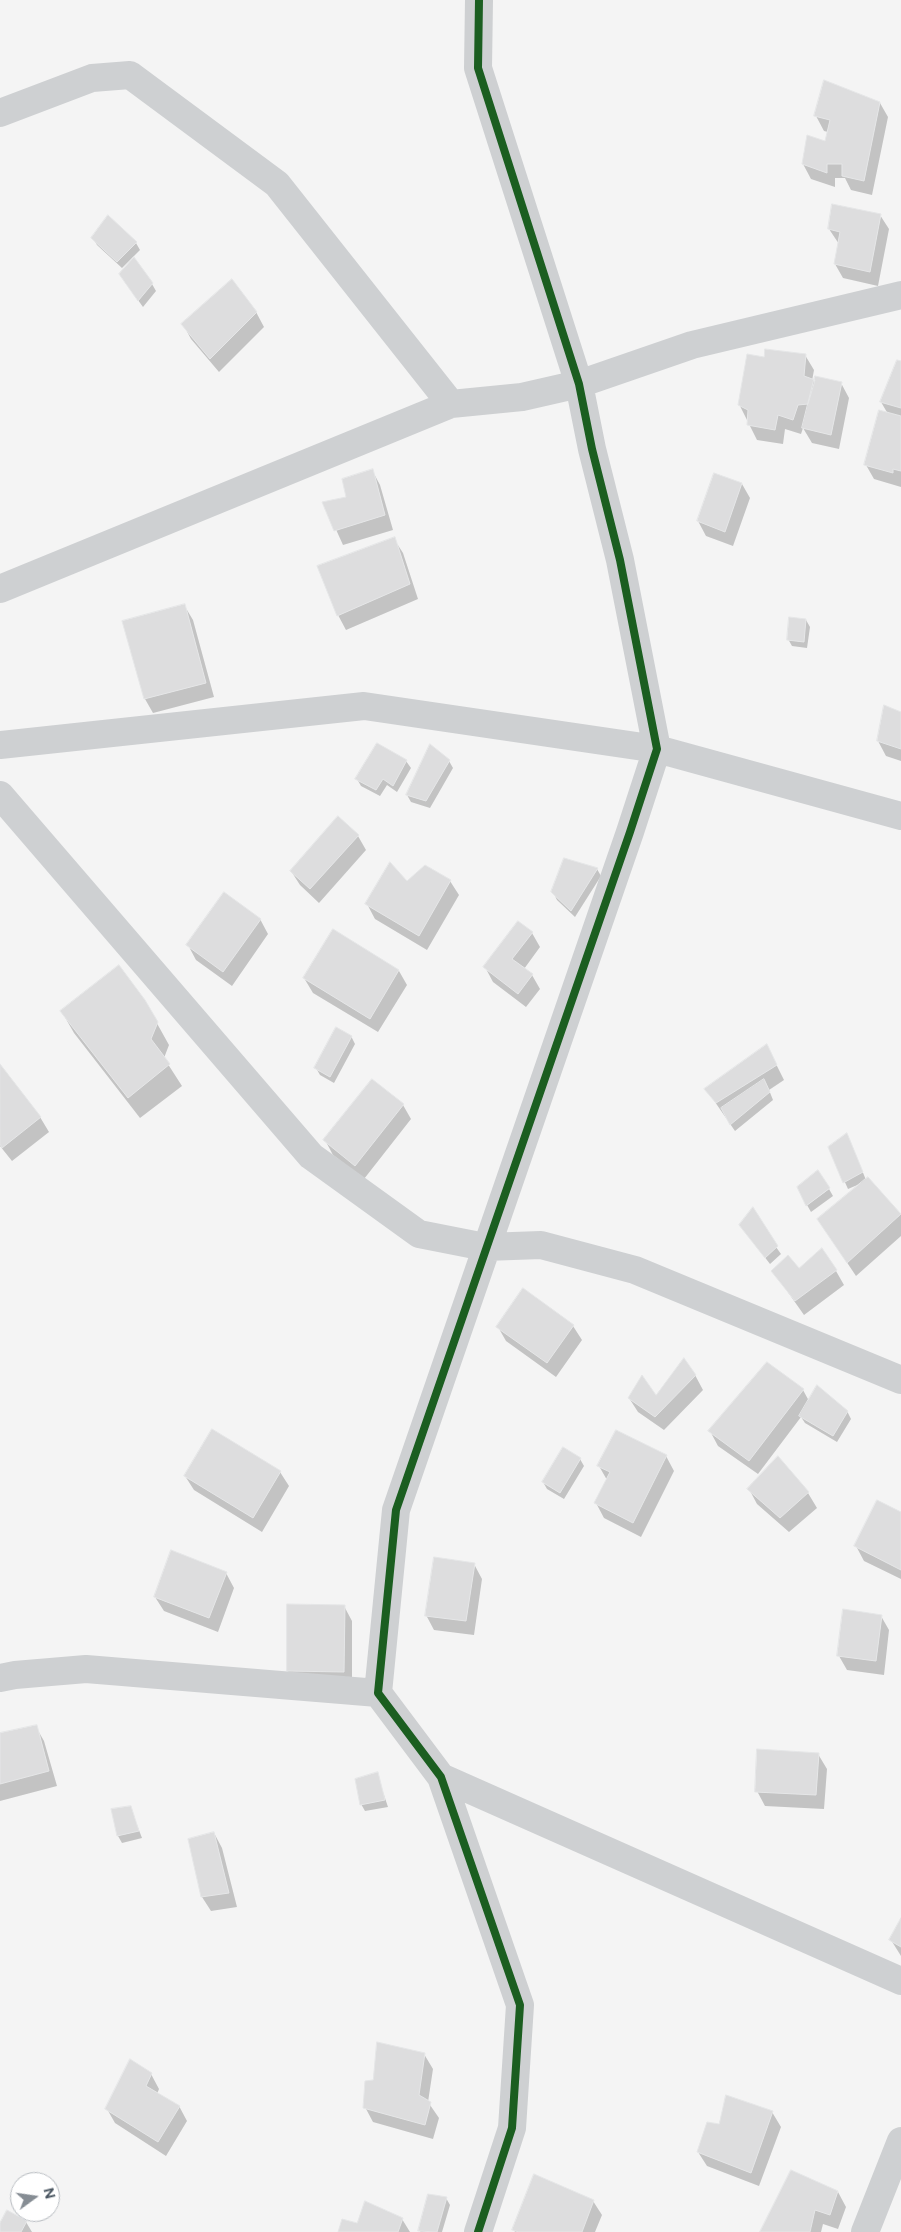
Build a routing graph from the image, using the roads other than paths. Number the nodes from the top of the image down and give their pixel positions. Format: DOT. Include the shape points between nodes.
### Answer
graph roads {
  1 [pos="479,0"];
  2 [pos="0,113"];
  3 [pos="901,295"];
  4 [pos="579,384"];
  5 [pos="451,404"];
  6 [pos="0,589"];
  7 [pos="0,745"];
  8 [pos="656,749"];
  9 [pos="0,795"];
  10 [pos="901,816"];
  11 [pos="485,1247"];
  12 [pos="901,1380"];
  13 [pos="0,1678"];
  14 [pos="378,1693"];
  15 [pos="441,1777"];
  16 [pos="901,1982"];
  17 [pos="901,2141"];
  18 [pos="478,2232"];
  19 [pos="865,2232"];
  1 -- 4 [label="street" via="478,68"];
  2 -- 5 [label="street" via="92,78 130,75 277,184"];
  3 -- 4 [label="street" via="692,345"];
  4 -- 5 [label="street" via="522,397"];
  4 -- 8 [label="street" via="620,560"];
  5 -- 6 [label="street"];
  7 -- 8 [label="street" via="364,706"];
  8 -- 10 [label="street"];
  8 -- 11 [label="street"];
  9 -- 11 [label="street" via="311,1156 419,1234"];
  11 -- 12 [label="street" via="541,1245 635,1270"];
  11 -- 14 [label="street" via="396,1510"];
  13 -- 14 [label="street" via="86,1669"];
  14 -- 15 [label="street"];
  15 -- 16 [label="street"];
  15 -- 18 [label="street" via="520,2006 512,2128"];
  17 -- 19 [label="street"];
}
